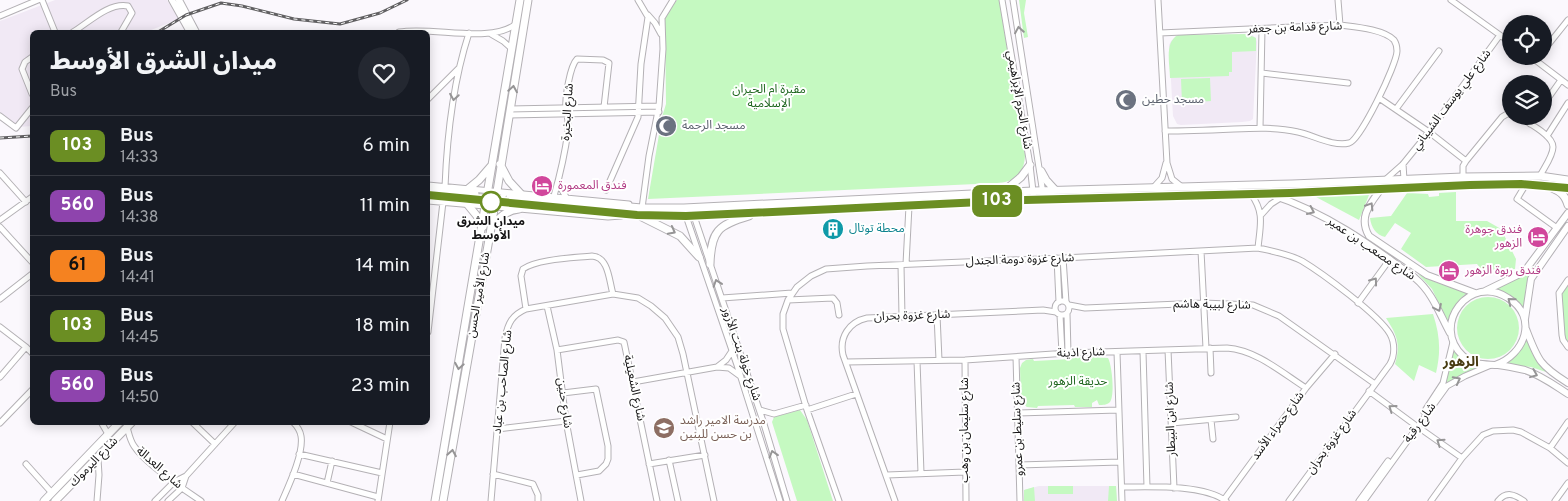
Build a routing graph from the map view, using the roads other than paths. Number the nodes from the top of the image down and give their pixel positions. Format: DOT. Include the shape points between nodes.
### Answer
graph roads {
  1 [pos="40,0"];
  2 [pos="172,0"];
  3 [pos="179,0"];
  4 [pos="520,0"];
  5 [pos="528,0"];
  6 [pos="638,0"];
  7 [pos="674,0"];
  8 [pos="1002,0"];
  9 [pos="1013,0"];
  10 [pos="1158,0"];
  11 [pos="1338,0"];
  12 [pos="1451,0"];
  13 [pos="646,13"];
  14 [pos="0,16"];
  15 [pos="1568,20"];
  16 [pos="516,23"];
  17 [pos="1340,25"];
  18 [pos="1262,29"];
  19 [pos="54,30"];
  20 [pos="77,30"];
  21 [pos="121,30"];
  22 [pos="189,30"];
  23 [pos="195,30"];
  24 [pos="430,30"];
  25 [pos="469,33"];
  26 [pos="1160,33"];
  27 [pos="491,34"];
  28 [pos="1500,35"];
  29 [pos="662,36"];
  30 [pos="1552,40"];
  31 [pos="512,49"];
  32 [pos="1439,51"];
  33 [pos="30,58"];
  34 [pos="1545,65"];
  35 [pos="459,68"];
  36 [pos="1262,73"];
  37 [pos="1561,80"];
  38 [pos="1348,83"];
  39 [pos="1568,85"];
  40 [pos="30,89"];
  41 [pos="1552,93"];
  42 [pos="430,97"];
  43 [pos="1379,98"];
  44 [pos="1568,103"];
  45 [pos="604,107"];
  46 [pos="638,109"];
  47 [pos="659,109"];
  48 [pos="1396,109"];
  49 [pos="30,110"];
  50 [pos="567,111"];
  51 [pos="510,112"];
  52 [pos="0,116"];
  53 [pos="1502,117"];
  54 [pos="1531,125"];
  55 [pos="1260,128"];
  56 [pos="1165,131"];
  57 [pos="1429,132"];
  58 [pos="1547,136"];
  59 [pos="1466,161"];
  60 [pos="1167,163"];
  61 [pos="497,164"];
  62 [pos="1030,164"];
  63 [pos="1403,164"];
  64 [pos="1040,171"];
  65 [pos="0,173"];
  66 [pos="1540,176"];
  67 [pos="1463,177"];
  68 [pos="1385,180"];
  69 [pos="1404,180"];
  70 [pos="1568,180"];
  71 [pos="558,183"];
  72 [pos="1526,184"];
  73 [pos="430,185"];
  74 [pos="1548,185"];
  75 [pos="445,187"];
  76 [pos="1183,187"];
  77 [pos="1152,188"];
  78 [pos="1568,188"];
  79 [pos="468,189"];
  80 [pos="1381,189"];
  81 [pos="430,190"];
  82 [pos="606,190"];
  83 [pos="1042,191"];
  84 [pos="1056,191"];
  85 [pos="488,192"];
  86 [pos="496,192"];
  87 [pos="1034,192"];
  88 [pos="1002,193"];
  89 [pos="1266,193"];
  90 [pos="1290,193"];
  91 [pos="521,194"];
  92 [pos="1251,194"];
  93 [pos="430,195"];
  94 [pos="554,196"];
  95 [pos="566,197"];
  96 [pos="1282,198"];
  97 [pos="30,199"];
  98 [pos="474,199"];
  99 [pos="507,200"];
  100 [pos="1034,200"];
  101 [pos="1044,200"];
  102 [pos="430,201"];
  103 [pos="26,202"];
  104 [pos="443,202"];
  105 [pos="1568,205"];
  106 [pos="490,206"];
  107 [pos="908,206"];
  108 [pos="639,207"];
  109 [pos="688,208"];
  110 [pos="519,209"];
  111 [pos="760,212"];
  112 [pos="1568,213"];
  113 [pos="634,215"];
  114 [pos="1262,215"];
  115 [pos="690,216"];
  116 [pos="0,220"];
  117 [pos="1568,226"];
  118 [pos="0,227"];
  119 [pos="483,227"];
  120 [pos="491,228"];
  121 [pos="1560,231"];
  122 [pos="1568,239"];
  123 [pos="1258,248"];
  124 [pos="1201,251"];
  125 [pos="699,257"];
  126 [pos="1057,258"];
  127 [pos="1063,258"];
  128 [pos="30,260"];
  129 [pos="1390,260"];
  130 [pos="710,264"];
  131 [pos="904,264"];
  132 [pos="30,276"];
  133 [pos="1568,280"];
  134 [pos="1485,291"];
  135 [pos="792,293"];
  136 [pos="1475,293"];
  137 [pos="613,294"];
  138 [pos="430,297"];
  139 [pos="0,298"];
  140 [pos="722,298"];
  141 [pos="788,300"];
  142 [pos="1057,303"];
  143 [pos="1067,303"];
  144 [pos="1203,303"];
  145 [pos="1358,303"];
  146 [pos="547,306"];
  147 [pos="1085,308"];
  148 [pos="526,310"];
  149 [pos="1043,310"];
  150 [pos="1058,313"];
  151 [pos="1068,313"];
  152 [pos="838,315"];
  153 [pos="937,315"];
  154 [pos="902,317"];
  155 [pos="1525,326"];
  156 [pos="0,327"];
  157 [pos="1451,334"];
  158 [pos="1453,342"];
  159 [pos="1568,347"];
  160 [pos="26,348"];
  161 [pos="1208,348"];
  162 [pos="557,350"];
  163 [pos="1168,350"];
  164 [pos="30,351"];
  165 [pos="732,351"];
  166 [pos="1117,352"];
  167 [pos="1143,352"];
  168 [pos="1065,353"];
  169 [pos="1335,354"];
  170 [pos="1016,357"];
  171 [pos="939,360"];
  172 [pos="965,360"];
  173 [pos="917,361"];
  174 [pos="846,362"];
  175 [pos="1493,365"];
  176 [pos="717,367"];
  177 [pos="688,372"];
  178 [pos="1211,372"];
  179 [pos="740,376"];
  180 [pos="0,377"];
  181 [pos="633,382"];
  182 [pos="1568,383"];
  183 [pos="1375,384"];
  184 [pos="1306,388"];
  185 [pos="1369,391"];
  186 [pos="30,392"];
  187 [pos="563,392"];
  188 [pos="856,394"];
  189 [pos="1568,394"];
  190 [pos="806,408"];
  191 [pos="760,410"];
  192 [pos="1118,410"];
  193 [pos="1018,413"];
  194 [pos="774,414"];
  195 [pos="1236,417"];
  196 [pos="1211,420"];
  197 [pos="566,421"];
  198 [pos="1568,422"];
  199 [pos="0,423"];
  200 [pos="1172,423"];
  201 [pos="764,424"];
  202 [pos="103,425"];
  203 [pos="117,425"];
  204 [pos="130,425"];
  205 [pos="195,425"];
  206 [pos="233,425"];
  207 [pos="295,425"];
  208 [pos="357,425"];
  209 [pos="389,425"];
  210 [pos="1416,426"];
  211 [pos="498,429"];
  212 [pos="108,434"];
  213 [pos="387,439"];
  214 [pos="1213,439"];
  215 [pos="215,444"];
  216 [pos="1550,448"];
  217 [pos="299,454"];
  218 [pos="705,454"];
  219 [pos="1462,458"];
  220 [pos="98,459"];
  221 [pos="669,460"];
  222 [pos="332,462"];
  223 [pos="1120,462"];
  224 [pos="1568,463"];
  225 [pos="26,464"];
  226 [pos="649,464"];
  227 [pos="1019,465"];
  228 [pos="965,472"];
  229 [pos="382,473"];
  230 [pos="921,473"];
  231 [pos="293,474"];
  232 [pos="493,474"];
  233 [pos="577,475"];
  234 [pos="887,475"];
  235 [pos="186,476"];
  236 [pos="174,482"];
  237 [pos="1568,483"];
  238 [pos="327,484"];
  239 [pos="1122,487"];
  240 [pos="1147,487"];
  241 [pos="182,488"];
  242 [pos="1174,488"];
  243 [pos="52,493"];
  244 [pos="378,499"];
  245 [pos="1224,500"];
  246 [pos="44,501"];
  247 [pos="55,501"];
  248 [pos="97,501"];
  249 [pos="154,501"];
  250 [pos="168,501"];
  251 [pos="201,501"];
  252 [pos="282,501"];
  253 [pos="435,501"];
  254 [pos="443,501"];
  255 [pos="491,501"];
  256 [pos="538,501"];
  257 [pos="581,501"];
  258 [pos="657,501"];
  259 [pos="678,501"];
  260 [pos="714,501"];
  261 [pos="780,501"];
  262 [pos="787,501"];
  263 [pos="839,501"];
  264 [pos="895,501"];
  265 [pos="966,501"];
  266 [pos="1020,501"];
  267 [pos="1122,501"];
  268 [pos="1289,501"];
  269 [pos="1359,501"];
  270 [pos="1364,501"];
  271 [pos="1430,501"];
  272 [pos="1498,501"];
  273 [pos="1524,501"];
  274 [pos="1555,501"];
  1 -- 14 [label="street"];
  1 -- 19 [label="street"];
  2 -- 22 [label="main road"];
  3 -- 23 [label="main road"];
  4 -- 16 [label="highway, شارع الأمير الحسن"];
  51 -- 5 [label="highway, شارع الأمير الحسن, one-way"];
  6 -- 13 [label="street"];
  7 -- 29 [label="street" via="662,18"];
  8 -- 62 [label="street, شارع الحرم الإبراهيمي"];
  64 -- 9 [label="street, شارع الحرم الإبراهيمي, one-way"];
  10 -- 26 [label="street"];
  11 -- 17 [label="street"];
  12 -- 28 [label="street"];
  13 -- 29 [label="street"];
  13 -- 46 [label="street"];
  15 -- 30 [label="street"];
  16 -- 27 [label="street"];
  16 -- 31 [label="highway, شارع الأمير الحسن"];
  17 -- 18 [label="street, شارع قدامة بن جعفر"];
  17 -- 43 [label="street, شارع قدامة بن جعفر" via="1381,33 1396,44 1396,58"];
  18 -- 26 [label="street, شارع قدامة بن جعفر"];
  18 -- 36 [label="street"];
  20 -- 21 [label="street" via="106,11 124,5 132,13"];
  24 -- 25 [label="street"];
  25 -- 27 [label="street"];
  25 -- 35 [label="street"];
  26 -- 56 [label="street"];
  27 -- 31 [label="street"];
  28 -- 57 [label="street, شارع علي يوسف الشيباني"];
  29 -- 47 [label="street"];
  31 -- 61 [label="highway, شارع الأمير الحسن"];
  32 -- 48 [label="street"];
  33 -- 40 [label="street" via="22,69"];
  34 -- 37 [label="street"];
  35 -- 42 [label="street"];
  35 -- 75 [label="street, one-way"];
  36 -- 38 [label="street"];
  36 -- 55 [label="street"];
  37 -- 39 [label="street"];
  37 -- 41 [label="street"];
  43 -- 48 [label="street"];
  43 -- 55 [label="street, شارع قدامة بن جعفر" via="1358,137 1349,143 1338,144 1295,131"];
  44 -- 58 [label="street"];
  45 -- 46 [label="street"];
  45 -- 50 [label="street"];
  45 -- 50 [label="street, شارع البخيرة" via="608,63 582,58 573,65"];
  46 -- 47 [label="street"];
  46 -- 50 [label="street"];
  46 -- 82 [label="street" via="634,126"];
  47 -- 108 [label="street"];
  48 -- 57 [label="street"];
  49 -- 52 [label="street" via="16,128"];
  50 -- 51 [label="street"];
  50 -- 71 [label="street, شارع البخيرة" via="567,134"];
  51 -- 61 [label="highway, شارع الأمير الحسن"];
  53 -- 59 [label="street"];
  54 -- 58 [label="street"];
  55 -- 56 [label="street, شارع قدامة بن جعفر"];
  56 -- 60 [label="street"];
  57 -- 59 [label="street"];
  57 -- 63 [label="street, شارع علي يوسف الشيباني"];
  58 -- 66 [label="street" via="1552,141 1552,151"];
  59 -- 67 [label="street"];
  60 -- 76 [label="street" via="1172,179"];
  60 -- 77 [label="street" via="1162,178"];
  61 -- 79 [label="highway"];
  61 -- 85 [label="highway, شارع الأمير الحسن"];
  61 -- 86 [label="highway, شارع الأمير الحسن"];
  61 -- 91 [label="highway"];
  62 -- 87 [label="street, شارع الحرم الإبراهيمي"];
  62 -- 88 [label="highway"];
  63 -- 68 [label="street, شارع علي يوسف الشيباني"];
  63 -- 69 [label="street, شارع علي يوسف الشيباني"];
  64 -- 83 [label="street, شارع الحرم الإبراهيمي"];
  64 -- 84 [label="highway"];
  65 -- 103 [label="street"];
  66 -- 67 [label="highway, شارع مصعب بن عمير"];
  66 -- 70 [label="highway, شارع مصعب بن عمير"];
  67 -- 69 [label="highway, شارع مصعب بن عمير"];
  68 -- 69 [label="highway, شارع مصعب بن عمير"];
  68 -- 76 [label="highway, شارع مصعب بن عمير"];
  71 -- 94 [label="street, شارع البخيرة"];
  71 -- 95 [label="street"];
  72 -- 74 [label="highway, شارع مصعب بن عمير"];
  72 -- 80 [label="highway, شارع مصعب بن عمير"];
  72 -- 121 [label="street" via="1517,199"];
  73 -- 75 [label="street"];
  74 -- 78 [label="highway, شارع مصعب بن عمير"];
  74 -- 105 [label="highway" via="1562,192"];
  75 -- 79 [label="street"];
  76 -- 77 [label="highway, شارع مصعب بن عمير"];
  77 -- 84 [label="highway, شارع مصعب بن عمير"];
  79 -- 98 [label="street"];
  80 -- 90 [label="highway, شارع مصعب بن عمير"];
  136 -- 80 [label="main road, one-way" via="1426,275 1369,236 1365,229 1365,214"];
  81 -- 98 [label="highway"];
  83 -- 84 [label="highway, شارع مصعب بن عمير"];
  83 -- 87 [label="highway, شارع مصعب بن عمير"];
  83 -- 101 [label="street, شارع الحرم الإبراهيمي"];
  85 -- 86 [label="street, شارع مصعب بن عمير"];
  85 -- 98 [label="street"];
  85 -- 106 [label="highway, شارع الأمير الحسن"];
  86 -- 99 [label="street, شارع مصعب بن عمير"];
  86 -- 106 [label="highway, شارع الأمير الحسن"];
  87 -- 88 [label="highway, شارع مصعب بن عمير"];
  87 -- 100 [label="street, شارع الحرم الإبراهيمي"];
  88 -- 109 [label="highway, شارع مصعب بن عمير"];
  89 -- 90 [label="highway, شارع مصعب بن عمير"];
  89 -- 92 [label="highway, شارع مصعب بن عمير"];
  89 -- 96 [label="main road, شارع مصعب بن عمير"];
  90 -- 96 [label="street"];
  91 -- 94 [label="street, شارع مصعب بن عمير"];
  91 -- 99 [label="street, شارع مصعب بن عمير"];
  92 -- 101 [label="highway, شارع مصعب بن عمير"];
  92 -- 114 [label="street"];
  93 -- 98 [label="highway"];
  94 -- 95 [label="street, شارع مصعب بن عمير"];
  95 -- 108 [label="street, شارع مصعب بن عمير" via="621,202"];
  96 -- 114 [label="street" via="1271,204"];
  96 -- 129 [label="main road, شارع مصعب بن عمير, one-way" via="1324,217"];
  97 -- 103 [label="street"];
  98 -- 104 [label="street"];
  98 -- 106 [label="street"];
  98 -- 119 [label="highway"];
  99 -- 106 [label="street, شارع مصعب بن عمير"];
  99 -- 108 [label="highway, شارع مصعب بن عمير"];
  99 -- 110 [label="street, شارع مصعب بن عمير"];
  99 -- 113 [label="highway, شارع مصعب بن عمير"];
  100 -- 101 [label="highway, شارع مصعب بن عمير"];
  100 -- 107 [label="highway, شارع مصعب بن عمير"];
  102 -- 104 [label="street"];
  103 -- 116 [label="street"];
  104 -- 138 [label="street"];
  106 -- 119 [label="highway, شارع الأمير الحسن"];
  106 -- 120 [label="highway, شارع الأمير الحسن"];
  107 -- 111 [label="highway, شارع مصعب بن عمير"];
  107 -- 131 [label="street"];
  108 -- 109 [label="highway, شارع مصعب بن عمير"];
  109 -- 115 [label="street, شارع خولة بنت الأزور"];
  110 -- 113 [label="street, شارع مصعب بن عمير" via="608,217"];
  110 -- 120 [label="highway" via="504,214"];
  111 -- 115 [label="highway, شارع مصعب بن عمير"];
  111 -- 130 [label="highway" via="735,220 716,233"];
  112 -- 121 [label="main road"];
  113 -- 115 [label="highway, شارع مصعب بن عمير"];
  113 -- 125 [label="highway, one-way" via="680,236"];
  114 -- 123 [label="street"];
  115 -- 125 [label="street, شارع خولة بنت الأزور"];
  115 -- 130 [label="street, شارع خولة بنت الأزور"];
  117 -- 121 [label="main road"];
  118 -- 128 [label="street"];
  119 -- 253 [label="highway, شارع الأمير الحسن, one-way"];
  254 -- 120 [label="highway, شارع الأمير الحسن, one-way"];
  121 -- 122 [label="street"];
  121 -- 134 [label="main road" via="1524,272"];
  121 -- 155 [label="main road" via="1531,278"];
  123 -- 124 [label="street, شارع غزوة دومة الجندل"];
  123 -- 145 [label="street, شارع غزوة دومة الجندل" via="1301,261"];
  124 -- 127 [label="street, شارع غزوة دومة الجندل"];
  124 -- 144 [label="street"];
  125 -- 165 [label="street, شارع خولة بنت الأزور"];
  126 -- 127 [label="street, شارع غزوة دومة الجندل"];
  126 -- 131 [label="street, شارع غزوة دومة الجندل"];
  126 -- 142 [label="street"];
  127 -- 143 [label="street"];
  145 -- 129 [label="street, one-way"];
  129 -- 157 [label="main road, شارع مصعب بن عمير, one-way" via="1429,291"];
  140 -- 130 [label="street, شارع خولة بنت الأزور, one-way"];
  131 -- 135 [label="street, شارع غزوة دومة الجندل" via="826,269"];
  131 -- 154 [label="street"];
  132 -- 139 [label="street"];
  133 -- 159 [label="street" via="1559,296 1563,340"];
  134 -- 136 [label="main road"];
  155 -- 134 [label="main road, one-way" via="1518,306 1511,299"];
  135 -- 140 [label="street"];
  135 -- 141 [label="street, شارع غزوة دومة الجندل"];
  136 -- 157 [label="main road" via="1466,298 1453,314"];
  137 -- 146 [label="street"];
  137 -- 148 [label="street" via="600,258 592,256 542,262 523,269 521,276"];
  137 -- 177 [label="street" via="638,298 665,318 678,337"];
  140 -- 191 [label="street, شارع خولة بنت الأزور"];
  141 -- 152 [label="street" via="833,298 838,303"];
  141 -- 190 [label="street, شارع غزوة دومة الجندل" via="783,314 783,329"];
  142 -- 143 [label="street, شارع لبيبة هاشم"];
  142 -- 149 [label="street, شارع غزوة بحران"];
  142 -- 150 [label="street"];
  143 -- 147 [label="street, شارع لبيبة هاشم"];
  143 -- 151 [label="street"];
  144 -- 147 [label="street, شارع لبيبة هاشم"];
  144 -- 161 [label="street"];
  144 -- 169 [label="street, شارع لبيبة هاشم" via="1263,307"];
  145 -- 183 [label="street, شارع غزوة دومة الجندل" via="1386,329 1393,342 1392,359"];
  146 -- 148 [label="street"];
  146 -- 162 [label="street, شارع حنين"];
  147 -- 151 [label="street, شارع لبيبة هاشم"];
  148 -- 211 [label="street, شارع الصاحب بن عباد" via="512,317 507,329"];
  149 -- 150 [label="street, شارع غزوة بحران"];
  149 -- 153 [label="street, شارع غزوة بحران"];
  150 -- 151 [label="street, شارع لبيبة هاشم"];
  150 -- 168 [label="street"];
  151 -- 168 [label="street"];
  153 -- 154 [label="street, شارع غزوة بحران"];
  153 -- 171 [label="street"];
  154 -- 174 [label="street, شارع غزوة بحران" via="867,318 854,323 846,331 842,344"];
  155 -- 175 [label="main road" via="1517,352"];
  155 -- 182 [label="main road" via="1542,364"];
  156 -- 160 [label="street"];
  157 -- 158 [label="main road"];
  158 -- 175 [label="main road" via="1468,360"];
  158 -- 210 [label="street, شارع رقية" via="1443,383"];
  160 -- 164 [label="street"];
  160 -- 180 [label="street"];
  161 -- 163 [label="street, شارع اذينة"];
  161 -- 178 [label="street"];
  161 -- 184 [label="street, شارع اذينة" via="1246,351"];
  162 -- 181 [label="street, شارع الشعيلية" via="622,340"];
  162 -- 187 [label="street, شارع حنين"];
  163 -- 167 [label="street, شارع اذينة"];
  163 -- 200 [label="street, شارع ابن البيطار"];
  165 -- 176 [label="street"];
  165 -- 179 [label="street, شارع خولة بنت الأزور"];
  166 -- 167 [label="street, شارع اذينة"];
  166 -- 168 [label="street, شارع اذينة"];
  166 -- 192 [label="street"];
  167 -- 240 [label="street"];
  168 -- 170 [label="street, شارع اذينة"];
  169 -- 183 [label="street, شارع لبيبة هاشم"];
  169 -- 184 [label="street, شارع حمراء الأسد"];
  170 -- 172 [label="street, شارع اذينة"];
  170 -- 193 [label="street, شارع سليط بن عمرو"];
  171 -- 172 [label="street, شارع اذينة"];
  171 -- 173 [label="street, شارع اذينة"];
  172 -- 228 [label="street, شارع سليمان بن وهب"];
  173 -- 174 [label="street, شارع اذينة"];
  173 -- 230 [label="street"];
  174 -- 188 [label="street, شارع غزوة بحران"];
  175 -- 189 [label="main road, one-way" via="1532,373"];
  210 -- 175 [label="street, شارع رقية, one-way" via="1447,386"];
  176 -- 177 [label="street"];
  176 -- 179 [label="street" via="729,368"];
  177 -- 181 [label="street"];
  177 -- 218 [label="street"];
  179 -- 261 [label="street, شارع خولة بنت الأزور"];
  181 -- 226 [label="street, شارع الشعيلية"];
  183 -- 185 [label="street, شارع غزوة بحران"];
  184 -- 245 [label="street, شارع حمراء الأسد"];
  210 -- 185 [label="street, one-way"];
  185 -- 268 [label="street, شارع غزوة بحران"];
  186 -- 199 [label="street"];
  187 -- 197 [label="street, شارع حنين"];
  187 -- 233 [label="street" via="596,389 608,446 608,459 602,468"];
  188 -- 190 [label="street"];
  188 -- 234 [label="street, شارع غزوة بحران"];
  190 -- 194 [label="street"];
  190 -- 263 [label="street, شارع غزوة دومة الجندل"];
  191 -- 194 [label="street"];
  191 -- 201 [label="street, شارع خولة بنت الأزور"];
  192 -- 193 [label="street"];
  192 -- 223 [label="street"];
  193 -- 227 [label="street, شارع سليط بن عمرو"];
  194 -- 201 [label="street"];
  195 -- 196 [label="street"];
  196 -- 200 [label="street"];
  196 -- 214 [label="street"];
  197 -- 211 [label="street"];
  197 -- 233 [label="street, شارع حنين"];
  198 -- 216 [label="street"];
  200 -- 242 [label="street, شارع ابن البيطار"];
  262 -- 201 [label="street, شارع خولة بنت الأزور, one-way"];
  202 -- 212 [label="street"];
  203 -- 212 [label="highway, شارع اليرموك"];
  204 -- 220 [label="highway, شارع اليرموك"];
  204 -- 236 [label="street, شارع العدالة" via="131,440 140,454"];
  205 -- 215 [label="street"];
  206 -- 215 [label="street"];
  207 -- 217 [label="street" via="301,438"];
  208 -- 213 [label="street"];
  209 -- 213 [label="street"];
  219 -- 210 [label="street, one-way"];
  210 -- 269 [label="street, شارع رقية"];
  210 -- 270 [label="street, شارع رقية"];
  211 -- 232 [label="street, شارع الصاحب بن عباد"];
  212 -- 243 [label="highway, شارع اليرموك"];
  213 -- 229 [label="street"];
  215 -- 235 [label="street"];
  216 -- 219 [label="street" via="1521,432 1503,430 1484,435"];
  216 -- 224 [label="street"];
  217 -- 222 [label="street"];
  217 -- 231 [label="street"];
  218 -- 221 [label="street"];
  218 -- 260 [label="street"];
  219 -- 271 [label="street"];
  220 -- 247 [label="highway, شارع اليرموك"];
  220 -- 248 [label="street"];
  221 -- 226 [label="street"];
  221 -- 259 [label="street"];
  222 -- 229 [label="street"];
  222 -- 238 [label="street"];
  223 -- 227 [label="street"];
  223 -- 239 [label="street"];
  225 -- 243 [label="street"];
  226 -- 258 [label="street, شارع الشعيلية"];
  227 -- 266 [label="street, شارع سليط بن عمرو"];
  228 -- 230 [label="street"];
  228 -- 265 [label="street, شارع سليمان بن وهب"];
  229 -- 244 [label="street"];
  230 -- 234 [label="street"];
  231 -- 238 [label="street"];
  231 -- 252 [label="street"];
  232 -- 255 [label="street, شارع الصاحب بن عباد"];
  232 -- 256 [label="street" via="533,484"];
  233 -- 257 [label="street, شارع حنين"];
  234 -- 264 [label="street, شارع غزوة بحران"];
  235 -- 236 [label="street"];
  235 -- 241 [label="street"];
  236 -- 241 [label="street, شارع العدالة"];
  236 -- 249 [label="street"];
  237 -- 274 [label="street"];
  238 -- 244 [label="street"];
  239 -- 240 [label="street"];
  239 -- 267 [label="street"];
  240 -- 242 [label="street"];
  241 -- 250 [label="street"];
  241 -- 251 [label="street, شارع العدالة"];
  242 -- 245 [label="street" via="1211,492"];
  243 -- 246 [label="highway, شارع اليرموك"];
  272 -- 273 [label="street" via="1505,494 1510,494"];
}
